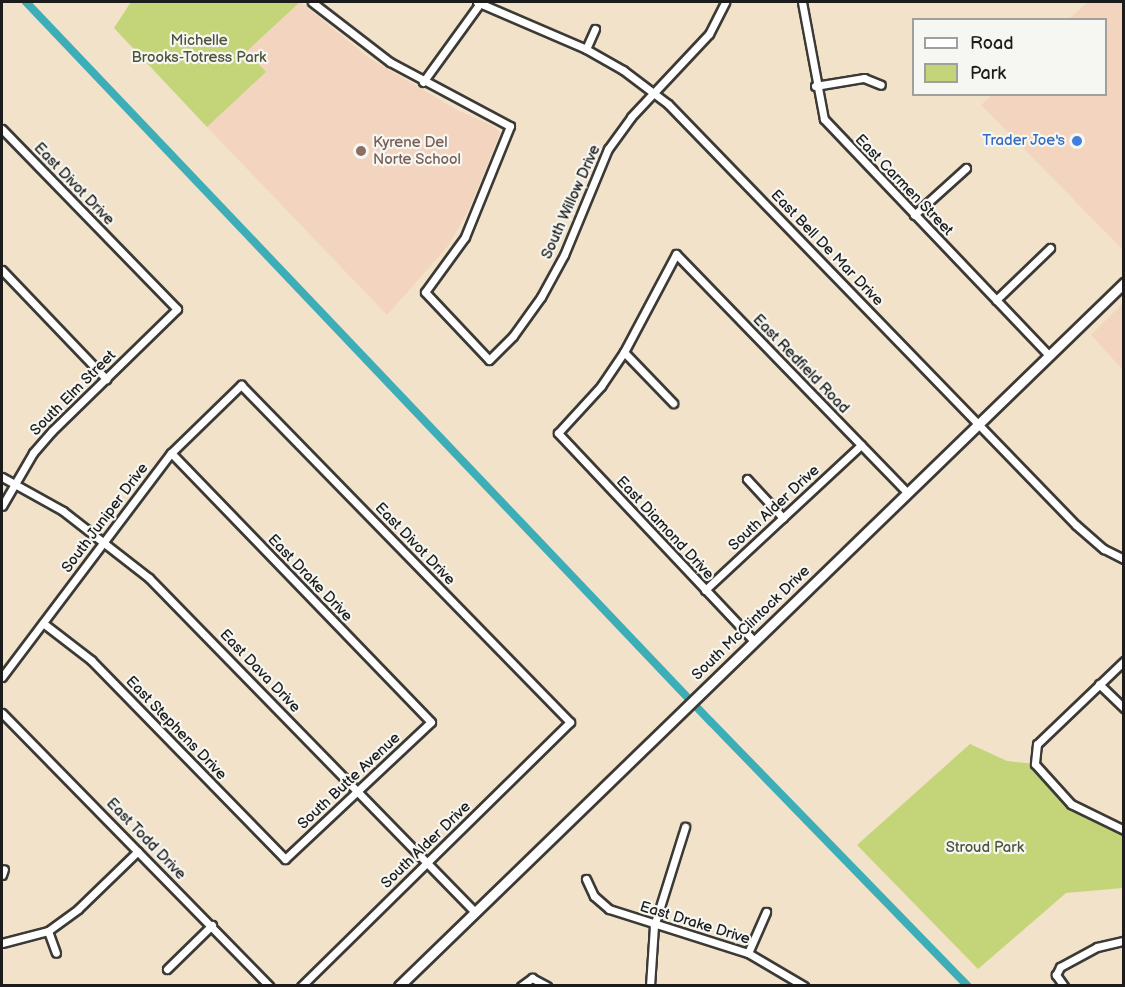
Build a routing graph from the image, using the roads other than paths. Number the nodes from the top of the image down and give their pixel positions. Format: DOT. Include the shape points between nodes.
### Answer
graph roads {
  1 [pos="312,2"];
  2 [pos="479,2"];
  3 [pos="725,2"];
  4 [pos="802,2"];
  5 [pos="596,29"];
  6 [pos="586,49"];
  7 [pos="423,82"];
  8 [pos="881,85"];
  9 [pos="815,86"];
  10 [pos="653,92"];
  11 [pos="2,129"];
  12 [pos="966,168"];
  13 [pos="914,216"];
  14 [pos="1050,248"];
  15 [pos="2,270"];
  16 [pos="1124,283"];
  17 [pos="996,300"];
  18 [pos="177,309"];
  19 [pos="624,352"];
  20 [pos="1049,355"];
  21 [pos="106,379"];
  22 [pos="241,385"];
  23 [pos="673,403"];
  24 [pos="978,423"];
  25 [pos="861,445"];
  26 [pos="171,453"];
  27 [pos="2,477"];
  28 [pos="747,479"];
  29 [pos="15,484"];
  30 [pos="907,492"];
  31 [pos="2,506"];
  32 [pos="783,518"];
  33 [pos="104,541"];
  34 [pos="1124,559"];
  35 [pos="705,590"];
  36 [pos="43,623"];
  37 [pos="754,641"];
  38 [pos="1124,661"];
  39 [pos="2,677"];
  40 [pos="1099,684"];
  41 [pos="1124,708"];
  42 [pos="2,713"];
  43 [pos="431,722"];
  44 [pos="570,722"];
  45 [pos="358,792"];
  46 [pos="685,827"];
  47 [pos="1124,830"];
  48 [pos="138,850"];
  49 [pos="285,859"];
  50 [pos="428,863"];
  51 [pos="586,879"];
  52 [pos="475,912"];
  53 [pos="766,912"];
  54 [pos="212,926"];
  55 [pos="654,926"];
  56 [pos="48,931"];
  57 [pos="1124,941"];
  58 [pos="2,943"];
  59 [pos="56,953"];
  60 [pos="748,953"];
  61 [pos="167,969"];
  62 [pos="269,986"];
  63 [pos="301,986"];
  64 [pos="399,986"];
  65 [pos="521,986"];
  66 [pos="547,986"];
  67 [pos="650,986"];
  68 [pos="804,986"];
  69 [pos="1064,986"];
  1 -- 7 [label="street" via="340,27"];
  2 -- 6 [label="street, East Bell De Mar Drive"];
  2 -- 7 [label="street"];
  3 -- 10 [label="street, South Willow Drive" via="709,34"];
  4 -- 9 [label="street, East Carmen Street"];
  5 -- 6 [label="street"];
  6 -- 10 [label="street, East Bell De Mar Drive"];
  7 -- 10 [label="street, South Willow Drive" via="510,126 465,237 425,292 489,360 513,336 541,297 564,255 608,149"];
  8 -- 9 [label="street" via="864,78"];
  9 -- 13 [label="street, East Carmen Street" via="828,125"];
  10 -- 24 [label="street, East Bell De Mar Drive"];
  11 -- 18 [label="street, East Divot Drive"];
  12 -- 13 [label="street"];
  13 -- 17 [label="street, East Carmen Street"];
  14 -- 17 [label="street"];
  15 -- 21 [label="street"];
  16 -- 20 [label="main road, South McClintock Drive"];
  17 -- 20 [label="street, East Carmen Street"];
  18 -- 21 [label="street, South Elm Street"];
  19 -- 23 [label="street"];
  19 -- 25 [label="street, East Redfield Road" via="676,254"];
  19 -- 35 [label="street, East Diamond Drive" via="601,386 558,433"];
  20 -- 24 [label="main road, South McClintock Drive"];
  21 -- 29 [label="street, South Elm Street" via="52,430"];
  22 -- 26 [label="street, South Juniper Drive"];
  22 -- 44 [label="street, East Divot Drive"];
  24 -- 30 [label="main road, South McClintock Drive"];
  24 -- 34 [label="street, East Bell De Mar Drive" via="1076,525 1104,549"];
  25 -- 30 [label="street, East Redfield Road"];
  25 -- 32 [label="street, South Alder Drive"];
  26 -- 33 [label="street, South Juniper Drive"];
  26 -- 43 [label="street, East Drake Drive"];
  27 -- 29 [label="street, East Dava Drive"];
  28 -- 32 [label="street"];
  29 -- 31 [label="street, South Elm Street"];
  29 -- 33 [label="street, East Dava Drive"];
  30 -- 37 [label="main road, South McClintock Drive"];
  32 -- 35 [label="street, South Alder Drive"];
  33 -- 36 [label="street, South Juniper Drive"];
  33 -- 45 [label="street, East Dava Drive" via="191,618"];
  35 -- 37 [label="street, East Diamond Drive"];
  36 -- 39 [label="street, South Juniper Drive"];
  36 -- 49 [label="street, East Stephens Drive" via="91,660"];
  37 -- 52 [label="main road, South McClintock Drive"];
  38 -- 40 [label="street"];
  40 -- 41 [label="street"];
  40 -- 47 [label="street" via="1037,744 1035,764 1071,804"];
  42 -- 48 [label="street, East Todd Drive"];
  43 -- 45 [label="street, South Butte Avenue"];
  44 -- 50 [label="street, South Alder Drive"];
  45 -- 49 [label="street, South Butte Avenue"];
  45 -- 50 [label="street, East Dava Drive"];
  46 -- 55 [label="street"];
  48 -- 54 [label="street, East Todd Drive"];
  48 -- 56 [label="street" via="78,909"];
  50 -- 52 [label="street, East Dava Drive"];
  50 -- 63 [label="street, South Alder Drive"];
  51 -- 55 [label="street, East Drake Drive" via="594,896 609,909"];
  52 -- 64 [label="main road, South McClintock Drive"];
  53 -- 60 [label="street"];
  54 -- 61 [label="street"];
  54 -- 62 [label="street, East Todd Drive"];
  55 -- 60 [label="street, East Drake Drive"];
  55 -- 67 [label="street"];
  56 -- 58 [label="street"];
  56 -- 59 [label="street"];
  57 -- 69 [label="street" via="1072,958 1056,975"];
  60 -- 68 [label="street, East Drake Drive"];
  65 -- 66 [label="street" via="532,978"];
}
